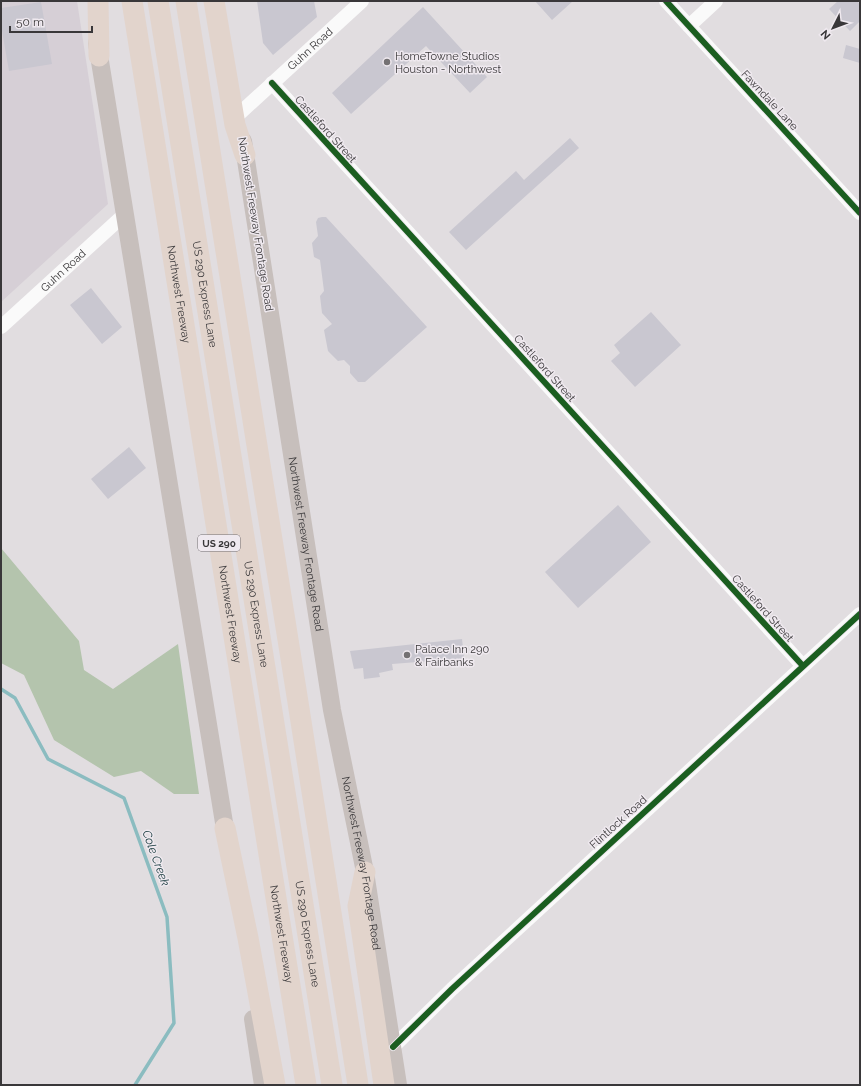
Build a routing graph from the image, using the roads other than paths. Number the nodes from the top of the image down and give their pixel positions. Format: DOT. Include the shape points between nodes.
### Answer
graph roads {
  1 [pos="89,1"];
  2 [pos="98,1"];
  3 [pos="132,1"];
  4 [pos="158,1"];
  5 [pos="186,1"];
  6 [pos="214,1"];
  7 [pos="223,1"];
  8 [pos="362,1"];
  9 [pos="666,1"];
  10 [pos="716,1"];
  11 [pos="689,26"];
  12 [pos="99,56"];
  13 [pos="272,83"];
  14 [pos="240,113"];
  15 [pos="245,155"];
  16 [pos="860,213"];
  17 [pos="125,214"];
  18 [pos="1,327"];
  19 [pos="860,614"];
  20 [pos="803,666"];
  21 [pos="225,828"];
  22 [pos="365,872"];
  23 [pos="393,1047"];
  24 [pos="263,1085"];
  25 [pos="274,1085"];
  26 [pos="306,1085"];
  27 [pos="332,1085"];
  28 [pos="358,1085"];
  29 [pos="384,1085"];
  30 [pos="398,1085"];
  1 -- 12 [label="main road"];
  2 -- 12 [label="highway"];
  3 -- 26 [label="highway, Northwest Freeway / US 290"];
  4 -- 27 [label="highway, US 290 Express Lane"];
  5 -- 28 [label="highway"];
  6 -- 15 [label="highway" via="235,125"];
  7 -- 14 [label="main road, Northwest Freeway Frontage Road"];
  8 -- 13 [label="street, Guhn Road"];
  9 -- 11 [label="street, Fawndale Lane"];
  10 -- 11 [label="street"];
  11 -- 16 [label="street, Fawndale Lane"];
  12 -- 17 [label="main road"];
  13 -- 14 [label="street, Guhn Road"];
  13 -- 20 [label="street, Castleford Street"];
  14 -- 15 [label="main road, Northwest Freeway Frontage Road"];
  15 -- 22 [label="main road, Northwest Freeway Frontage Road" via="332,710"];
  17 -- 18 [label="street, Guhn Road"];
  17 -- 21 [label="main road"];
  19 -- 20 [label="street, Flintlock Road"];
  20 -- 23 [label="street, Flintlock Road" via="452,989"];
  21 -- 24 [label="main road"];
  21 -- 25 [label="highway"];
  22 -- 23 [label="main road, Northwest Freeway Frontage Road"];
  22 -- 29 [label="highway" via="358,906"];
  23 -- 30 [label="main road, Northwest Freeway Frontage Road"];
}
